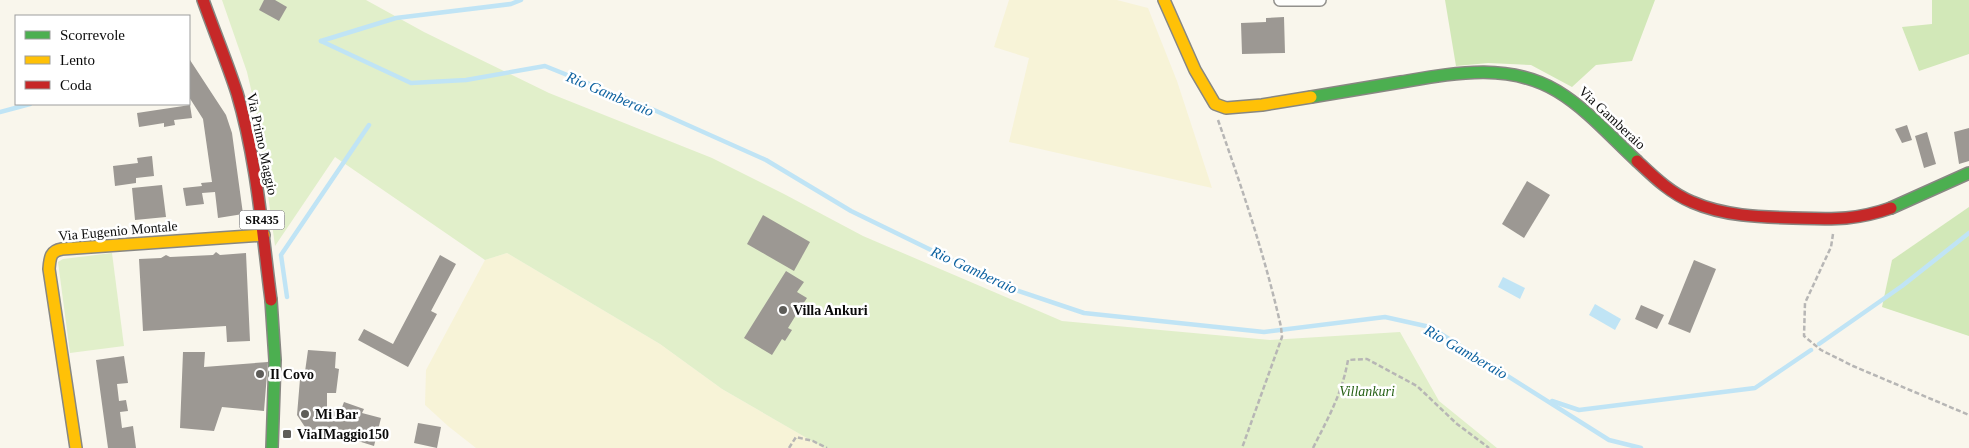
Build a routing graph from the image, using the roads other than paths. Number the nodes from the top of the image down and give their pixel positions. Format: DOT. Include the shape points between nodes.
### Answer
graph roads {
  1 [pos="204,0"];
  2 [pos="1164,0"];
  3 [pos="1280,0"];
  4 [pos="1320,0"];
  5 [pos="1969,173"];
  6 [pos="264,234"];
  7 [pos="76,448"];
  8 [pos="272,448"];
  1 -- 6 [label="street, Via Primo Maggio / SR435" via="237,93"];
  2 -- 5 [label="street, Via Gamberaio" via="1210,97 1215,104 1226,108 1462,72 1512,74 1541,82 1568,97 1674,193 1737,216 1834,220 1870,214"];
  3 -- 4 [label="street"];
  6 -- 7 [label="street, Via Eugenio Montale" via="62,249 51,254 49,269"];
  6 -- 8 [label="street, Via Primo Maggio / SR435" via="274,326"];
}
